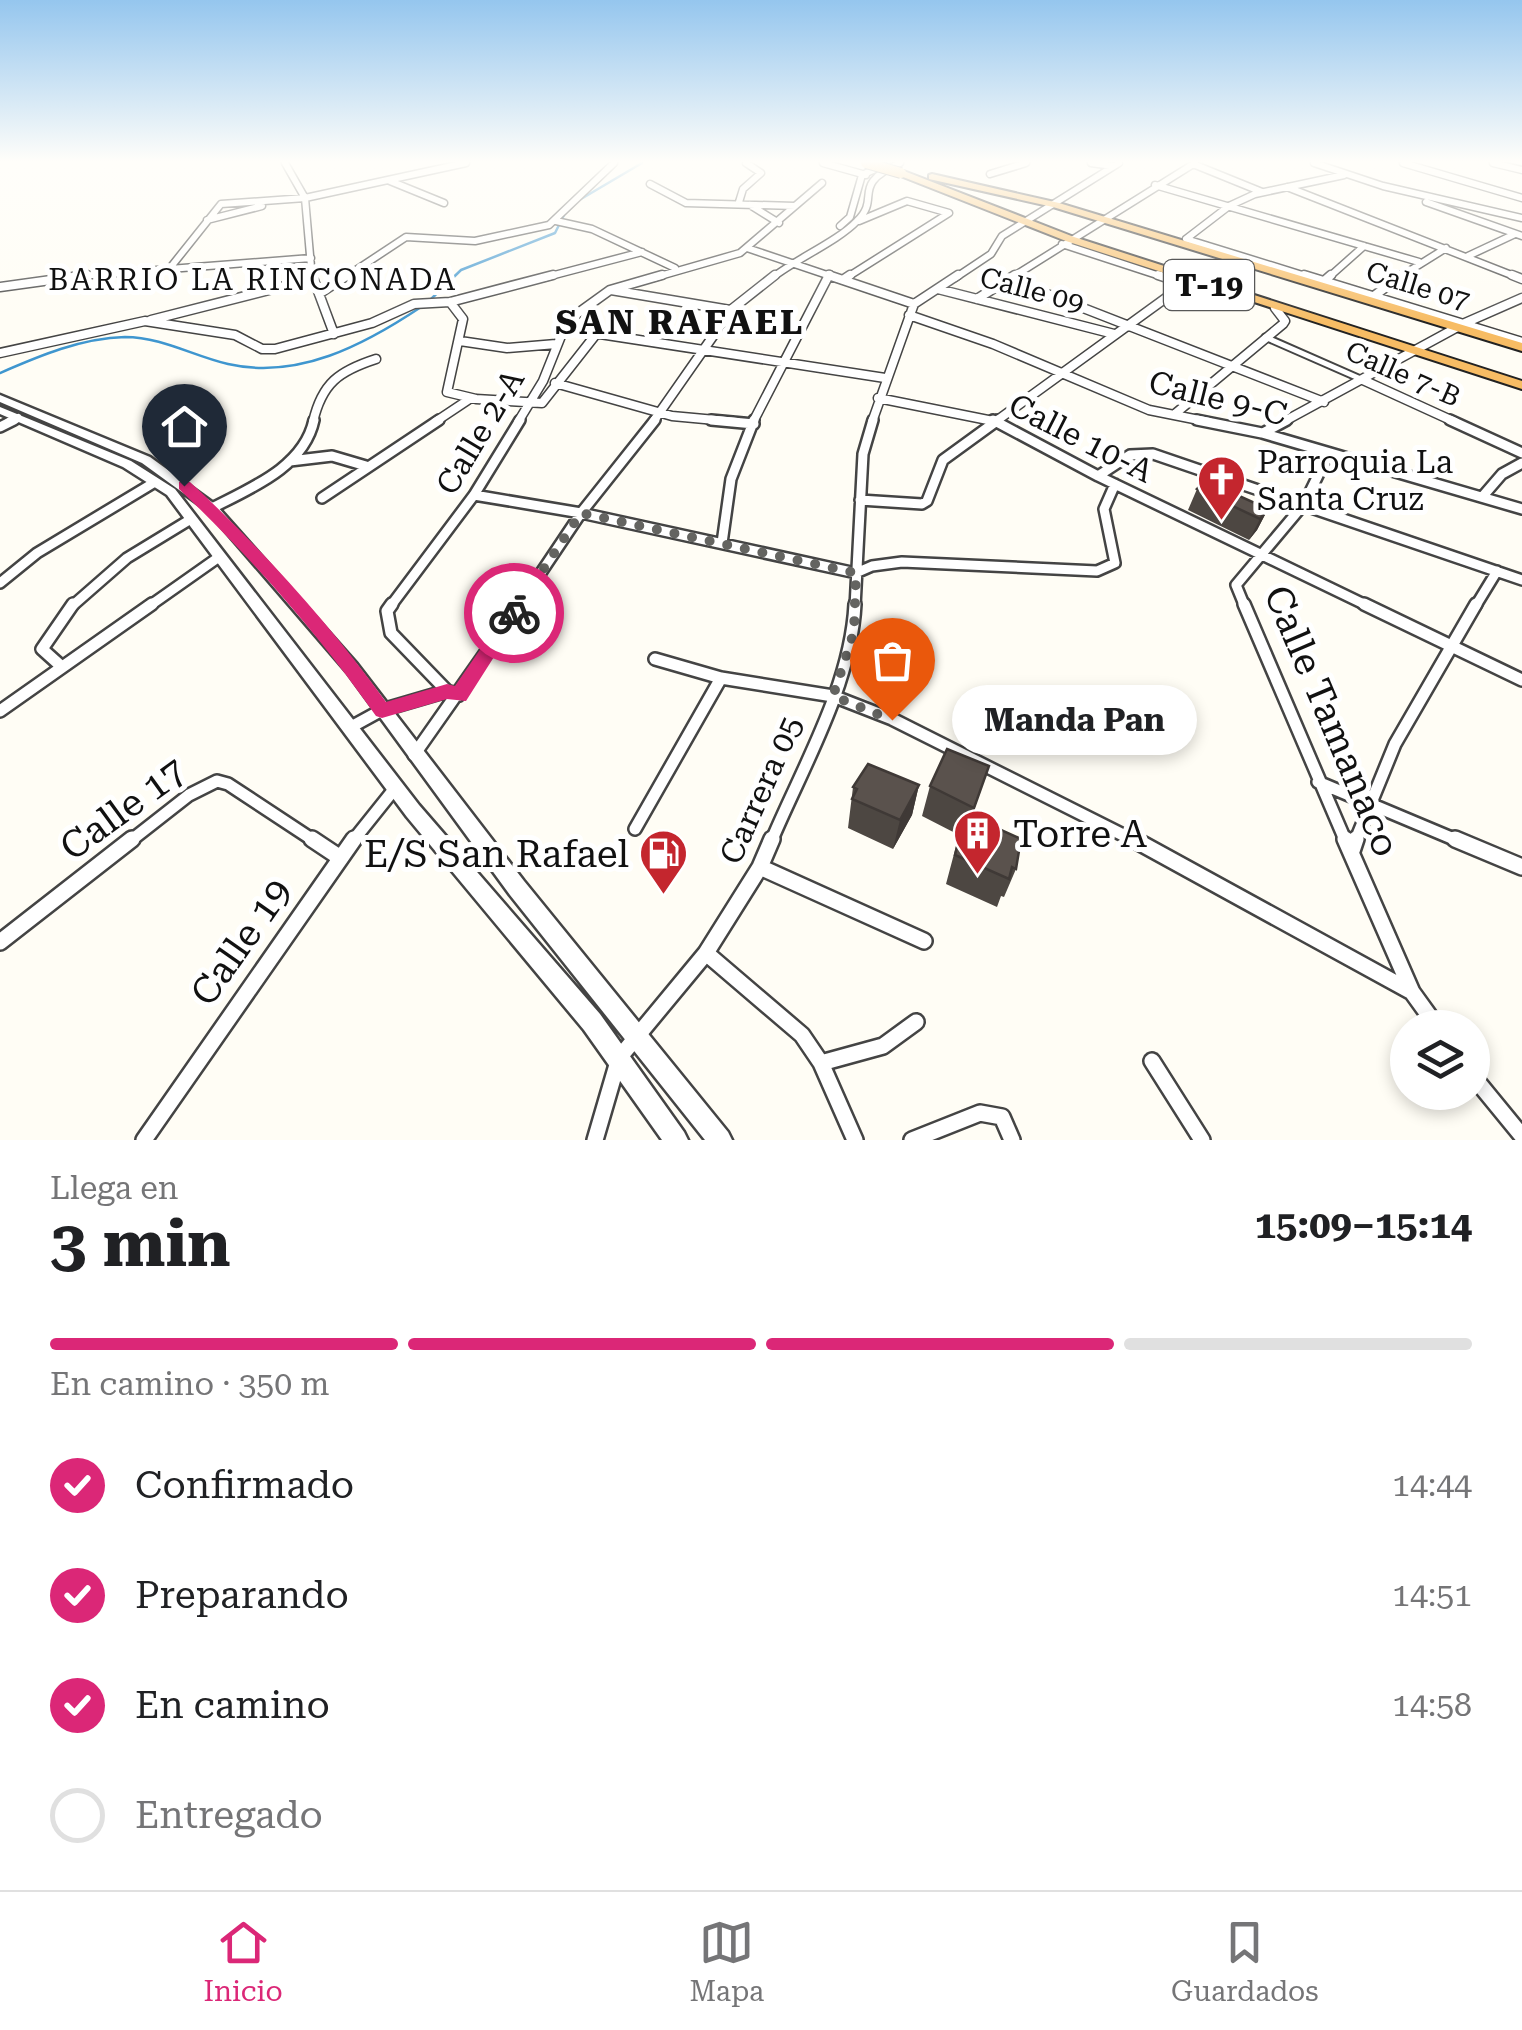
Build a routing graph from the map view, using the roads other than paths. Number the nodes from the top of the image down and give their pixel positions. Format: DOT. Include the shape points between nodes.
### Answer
graph roads {
  1 [pos="210,216"];
  2 [pos="222,216"];
  3 [pos="307,216"];
  4 [pos="563,216"];
  5 [pos="768,216"];
  6 [pos="785,216"];
  7 [pos="850,216"];
  8 [pos="861,216"];
  9 [pos="870,216"];
  10 [pos="944,216"];
  11 [pos="1011,216"];
  12 [pos="1038,216"];
  13 [pos="1106,216"];
  14 [pos="1215,216"];
  15 [pos="1263,216"];
  16 [pos="1363,216"];
  17 [pos="1466,216"];
  18 [pos="207,220"];
  19 [pos="558,221"];
  20 [pos="858,221"];
  21 [pos="779,223"];
  22 [pos="1027,223"];
  23 [pos="1122,225"];
  24 [pos="1146,229"];
  25 [pos="1518,235"];
  26 [pos="1164,238"];
  27 [pos="1186,239"];
  28 [pos="1066,242"];
  29 [pos="820,243"];
  30 [pos="1364,246"];
  31 [pos="746,248"];
  32 [pos="1446,248"];
  33 [pos="642,252"];
  34 [pos="1468,256"];
  35 [pos="311,258"];
  36 [pos="793,261"];
  37 [pos="1419,262"];
  38 [pos="170,268"];
  39 [pos="676,268"];
  40 [pos="830,274"];
  41 [pos="312,279"];
  42 [pos="844,279"];
  43 [pos="1522,279"];
  44 [pos="1324,280"];
  45 [pos="1189,281"];
  46 [pos="0,287"];
  47 [pos="938,289"];
  48 [pos="610,290"];
  49 [pos="1037,290"];
  50 [pos="318,294"];
  51 [pos="1374,296"];
  52 [pos="1522,298"];
  53 [pos="977,299"];
  54 [pos="450,302"];
  55 [pos="1275,308"];
  56 [pos="911,309"];
  57 [pos="730,310"];
  58 [pos="145,321"];
  59 [pos="1128,325"];
  60 [pos="1460,326"];
  61 [pos="561,328"];
  62 [pos="597,333"];
  63 [pos="334,334"];
  64 [pos="1114,334"];
  65 [pos="1265,337"];
  66 [pos="460,341"];
  67 [pos="556,344"];
  68 [pos="1522,345"];
  69 [pos="700,351"];
  70 [pos="1416,352"];
  71 [pos="0,353"];
  72 [pos="376,359"];
  73 [pos="783,363"];
  74 [pos="1234,364"];
  75 [pos="1064,374"];
  76 [pos="884,378"];
  77 [pos="1362,380"];
  78 [pos="542,381"];
  79 [pos="560,384"];
  80 [pos="1522,385"];
  81 [pos="0,398"];
  82 [pos="878,398"];
  83 [pos="468,399"];
  84 [pos="530,402"];
  85 [pos="1324,402"];
  86 [pos="0,410"];
  87 [pos="1176,413"];
  88 [pos="660,414"];
  89 [pos="18,418"];
  90 [pos="994,420"];
  91 [pos="754,424"];
  92 [pos="0,427"];
  93 [pos="1262,433"];
  94 [pos="1329,452"];
  95 [pos="1522,454"];
  96 [pos="290,460"];
  97 [pos="1522,463"];
  98 [pos="366,466"];
  99 [pos="1098,476"];
  100 [pos="155,482"];
  101 [pos="1114,484"];
  102 [pos="474,494"];
  103 [pos="1483,496"];
  104 [pos="322,498"];
  105 [pos="860,500"];
  106 [pos="1304,504"];
  107 [pos="212,508"];
  108 [pos="1522,509"];
  109 [pos="581,513"];
  110 [pos="191,519"];
  111 [pos="722,543"];
  112 [pos="1263,554"];
  113 [pos="219,556"];
  114 [pos="1497,571"];
  115 [pos="856,573"];
  116 [pos="1522,580"];
  117 [pos="0,583"];
  118 [pos="1450,646"];
  119 [pos="654,659"];
  120 [pos="62,666"];
  121 [pos="721,678"];
  122 [pos="1522,680"];
  123 [pos="453,693"];
  124 [pos="833,696"];
  125 [pos="0,710"];
  126 [pos="382,710"];
  127 [pos="351,727"];
  128 [pos="414,755"];
  129 [pos="1317,782"];
  130 [pos="397,786"];
  131 [pos="1368,804"];
  132 [pos="636,830"];
  133 [pos="1352,851"];
  134 [pos="340,857"];
  135 [pos="760,867"];
  136 [pos="1522,867"];
  137 [pos="924,941"];
  138 [pos="0,942"];
  139 [pos="706,953"];
  140 [pos="1412,992"];
  141 [pos="1425,1010"];
  142 [pos="916,1022"];
  143 [pos="639,1038"];
  144 [pos="619,1058"];
  145 [pos="1152,1061"];
  146 [pos="821,1063"];
  147 [pos="1490,1096"];
  148 [pos="1522,1136"];
  149 [pos="144,1140"];
  150 [pos="594,1140"];
  151 [pos="676,1140"];
  152 [pos="720,1140"];
  153 [pos="855,1140"];
  154 [pos="912,1140"];
  155 [pos="1012,1140"];
  156 [pos="1202,1140"];
  1 -- 18 [label="street"];
  2 -- 18 [label="street"];
  3 -- 35 [label="street"];
  4 -- 19 [label="street"];
  5 -- 21 [label="street"];
  6 -- 21 [label="street"];
  7 -- 29 [label="street"];
  8 -- 20 [label="street"];
  9 -- 20 [label="street"];
  10 -- 42 [label="street"];
  11 -- 22 [label="highway, T-19"];
  12 -- 22 [label="street"];
  13 -- 23 [label="highway, T-19"];
  13 -- 24 [label="highway"];
  13 -- 28 [label="street"];
  14 -- 27 [label="street"];
  15 -- 30 [label="street"];
  16 -- 32 [label="street"];
  17 -- 25 [label="street"];
  18 -- 38 [label="street"];
  19 -- 33 [label="street"];
  19 -- 50 [label="street" via="475,240 406,238"];
  20 -- 29 [label="street"];
  21 -- 31 [label="street"];
  22 -- 28 [label="highway, T-19"];
  22 -- 47 [label="street"];
  23 -- 24 [label="highway"];
  23 -- 26 [label="highway, T-19"];
  24 -- 26 [label="highway"];
  24 -- 27 [label="highway"];
  25 -- 34 [label="street"];
  26 -- 60 [label="highway, T-19"];
  27 -- 44 [label="street, Calle 07"];
  28 -- 45 [label="highway, T-19"];
  28 -- 53 [label="street"];
  29 -- 36 [label="street"];
  30 -- 37 [label="street"];
  30 -- 44 [label="street"];
  31 -- 36 [label="street, Calle 9-C"];
  31 -- 39 [label="street"];
  32 -- 34 [label="street"];
  32 -- 37 [label="street"];
  33 -- 39 [label="street"];
  33 -- 54 [label="street"];
  34 -- 43 [label="street"];
  35 -- 38 [label="street"];
  35 -- 41 [label="street"];
  36 -- 40 [label="street, Calle 9-C"];
  36 -- 57 [label="street"];
  37 -- 51 [label="street"];
  38 -- 46 [label="street"];
  39 -- 48 [label="street"];
  40 -- 42 [label="street, Calle 9-C"];
  40 -- 73 [label="street"];
  41 -- 50 [label="street"];
  41 -- 58 [label="street"];
  42 -- 56 [label="street, Calle 9-C"];
  44 -- 51 [label="street, Calle 07"];
  45 -- 55 [label="highway, T-19"];
  45 -- 59 [label="street"];
  47 -- 53 [label="street, Calle 09"];
  47 -- 56 [label="street"];
  48 -- 57 [label="street"];
  48 -- 61 [label="street"];
  49 -- 59 [label="street"];
  50 -- 63 [label="street"];
  51 -- 60 [label="street, Calle 07"];
  52 -- 60 [label="street"];
  53 -- 64 [label="street, Calle 09"];
  54 -- 63 [label="street"];
  54 -- 66 [label="street" via="464,319"];
  55 -- 65 [label="street" via="1286,321"];
  55 -- 70 [label="highway, T-19"];
  56 -- 75 [label="street, Calle 9-C"];
  56 -- 76 [label="street, Carrera 05"];
  57 -- 69 [label="street"];
  58 -- 63 [label="street" via="235,335 265,350"];
  58 -- 71 [label="street"];
  59 -- 64 [label="street"];
  59 -- 74 [label="street"];
  60 -- 68 [label="highway, T-19"];
  60 -- 70 [label="street"];
  61 -- 62 [label="street"];
  61 -- 67 [label="street, Calle 2-A"];
  62 -- 69 [label="street"];
  62 -- 79 [label="street"];
  64 -- 75 [label="street"];
  65 -- 74 [label="street"];
  65 -- 77 [label="street, Calle 7-B"];
  66 -- 67 [label="street" via="506,348"];
  66 -- 83 [label="street" via="447,392"];
  67 -- 78 [label="street, Calle 2-A"];
  69 -- 73 [label="street"];
  69 -- 88 [label="street"];
  70 -- 77 [label="street"];
  70 -- 80 [label="highway, T-19"];
  72 -- 96 [label="street" via="326,382 312,434"];
  73 -- 76 [label="street"];
  73 -- 91 [label="street"];
  74 -- 85 [label="street"];
  74 -- 87 [label="street"];
  75 -- 87 [label="street, Calle 9-C" via="1149,410"];
  75 -- 90 [label="street"];
  76 -- 82 [label="street, Carrera 05"];
  77 -- 85 [label="street"];
  77 -- 95 [label="street, Calle 7-B"];
  78 -- 79 [label="street"];
  78 -- 84 [label="street, Calle 2-A"];
  79 -- 84 [label="street" via="546,402"];
  79 -- 88 [label="street"];
  81 -- 107 [label="street" via="146,460"];
  82 -- 90 [label="street, Calle 10-A"];
  82 -- 105 [label="street, Carrera 05" via="863,454"];
  83 -- 84 [label="street"];
  83 -- 98 [label="street"];
  84 -- 102 [label="street, Calle 2-A"];
  85 -- 93 [label="street"];
  86 -- 89 [label="street"];
  87 -- 93 [label="street, Calle 9-C"];
  88 -- 91 [label="street"];
  88 -- 109 [label="street"];
  89 -- 92 [label="street"];
  89 -- 100 [label="street"];
  90 -- 99 [label="street, Calle 10-A"];
  90 -- 105 [label="street" via="942,460 922,504"];
  91 -- 111 [label="street" via="728,488"];
  93 -- 94 [label="street, Calle 9-C"];
  94 -- 103 [label="street, Calle 9-C"];
  94 -- 106 [label="street, Calle Tamanaco"];
  96 -- 98 [label="street" via="332,456"];
  96 -- 107 [label="street" via="259,485"];
  97 -- 103 [label="street"];
  98 -- 104 [label="street"];
  99 -- 101 [label="street, Calle 10-A"];
  99 -- 106 [label="street" via="1140,452"];
  100 -- 110 [label="street"];
  100 -- 117 [label="street"];
  101 -- 112 [label="street, Calle 10-A"];
  101 -- 115 [label="street" via="1104,509 1116,563 1107,569 902,562"];
  102 -- 109 [label="street"];
  102 -- 123 [label="street, Calle 2-A" via="388,611 391,634"];
  103 -- 108 [label="street, Calle 9-C"];
  105 -- 115 [label="street, Carrera 05"];
  106 -- 112 [label="street, Calle Tamanaco"];
  106 -- 114 [label="street"];
  107 -- 126 [label="street"];
  109 -- 111 [label="street"];
  109 -- 123 [label="street"];
  110 -- 113 [label="street"];
  110 -- 120 [label="street" via="144,545 52,629 42,648"];
  111 -- 115 [label="street"];
  112 -- 118 [label="street, Calle 10-A"];
  112 -- 129 [label="street, Calle Tamanaco" via="1236,585"];
  113 -- 120 [label="street"];
  113 -- 127 [label="street"];
  114 -- 116 [label="street"];
  114 -- 118 [label="street"];
  115 -- 124 [label="street, Carrera 05" via="854,632"];
  118 -- 122 [label="street, Calle 10-A"];
  118 -- 131 [label="street"];
  119 -- 121 [label="street"];
  120 -- 125 [label="street"];
  121 -- 124 [label="street"];
  121 -- 132 [label="street"];
  123 -- 126 [label="street"];
  123 -- 128 [label="street"];
  124 -- 135 [label="street, Carrera 05"];
  124 -- 140 [label="street" via="1083,812"];
  126 -- 127 [label="street"];
  126 -- 128 [label="street"];
  127 -- 130 [label="street"];
  128 -- 143 [label="street"];
  129 -- 131 [label="street"];
  129 -- 133 [label="street, Calle Tamanaco"];
  130 -- 134 [label="street, Calle 19"];
  130 -- 144 [label="street"];
  131 -- 133 [label="street"];
  131 -- 136 [label="street"];
  133 -- 140 [label="street, Calle Tamanaco"];
  134 -- 138 [label="street, Calle 17" via="217,781 188,795"];
  134 -- 149 [label="street, Calle 19"];
  135 -- 137 [label="street"];
  135 -- 139 [label="street, Carrera 05"];
  139 -- 143 [label="street, Carrera 05"];
  139 -- 146 [label="street" via="789,1022"];
  140 -- 141 [label="street, Calle Tamanaco"];
  142 -- 146 [label="street" via="883,1046"];
  143 -- 144 [label="street, Carrera 05"];
  143 -- 152 [label="street"];
  144 -- 150 [label="street"];
  144 -- 151 [label="street"];
  145 -- 156 [label="street"];
  146 -- 153 [label="street"];
  147 -- 148 [label="street"];
  154 -- 155 [label="street" via="985,1112 1002,1118"];
}
